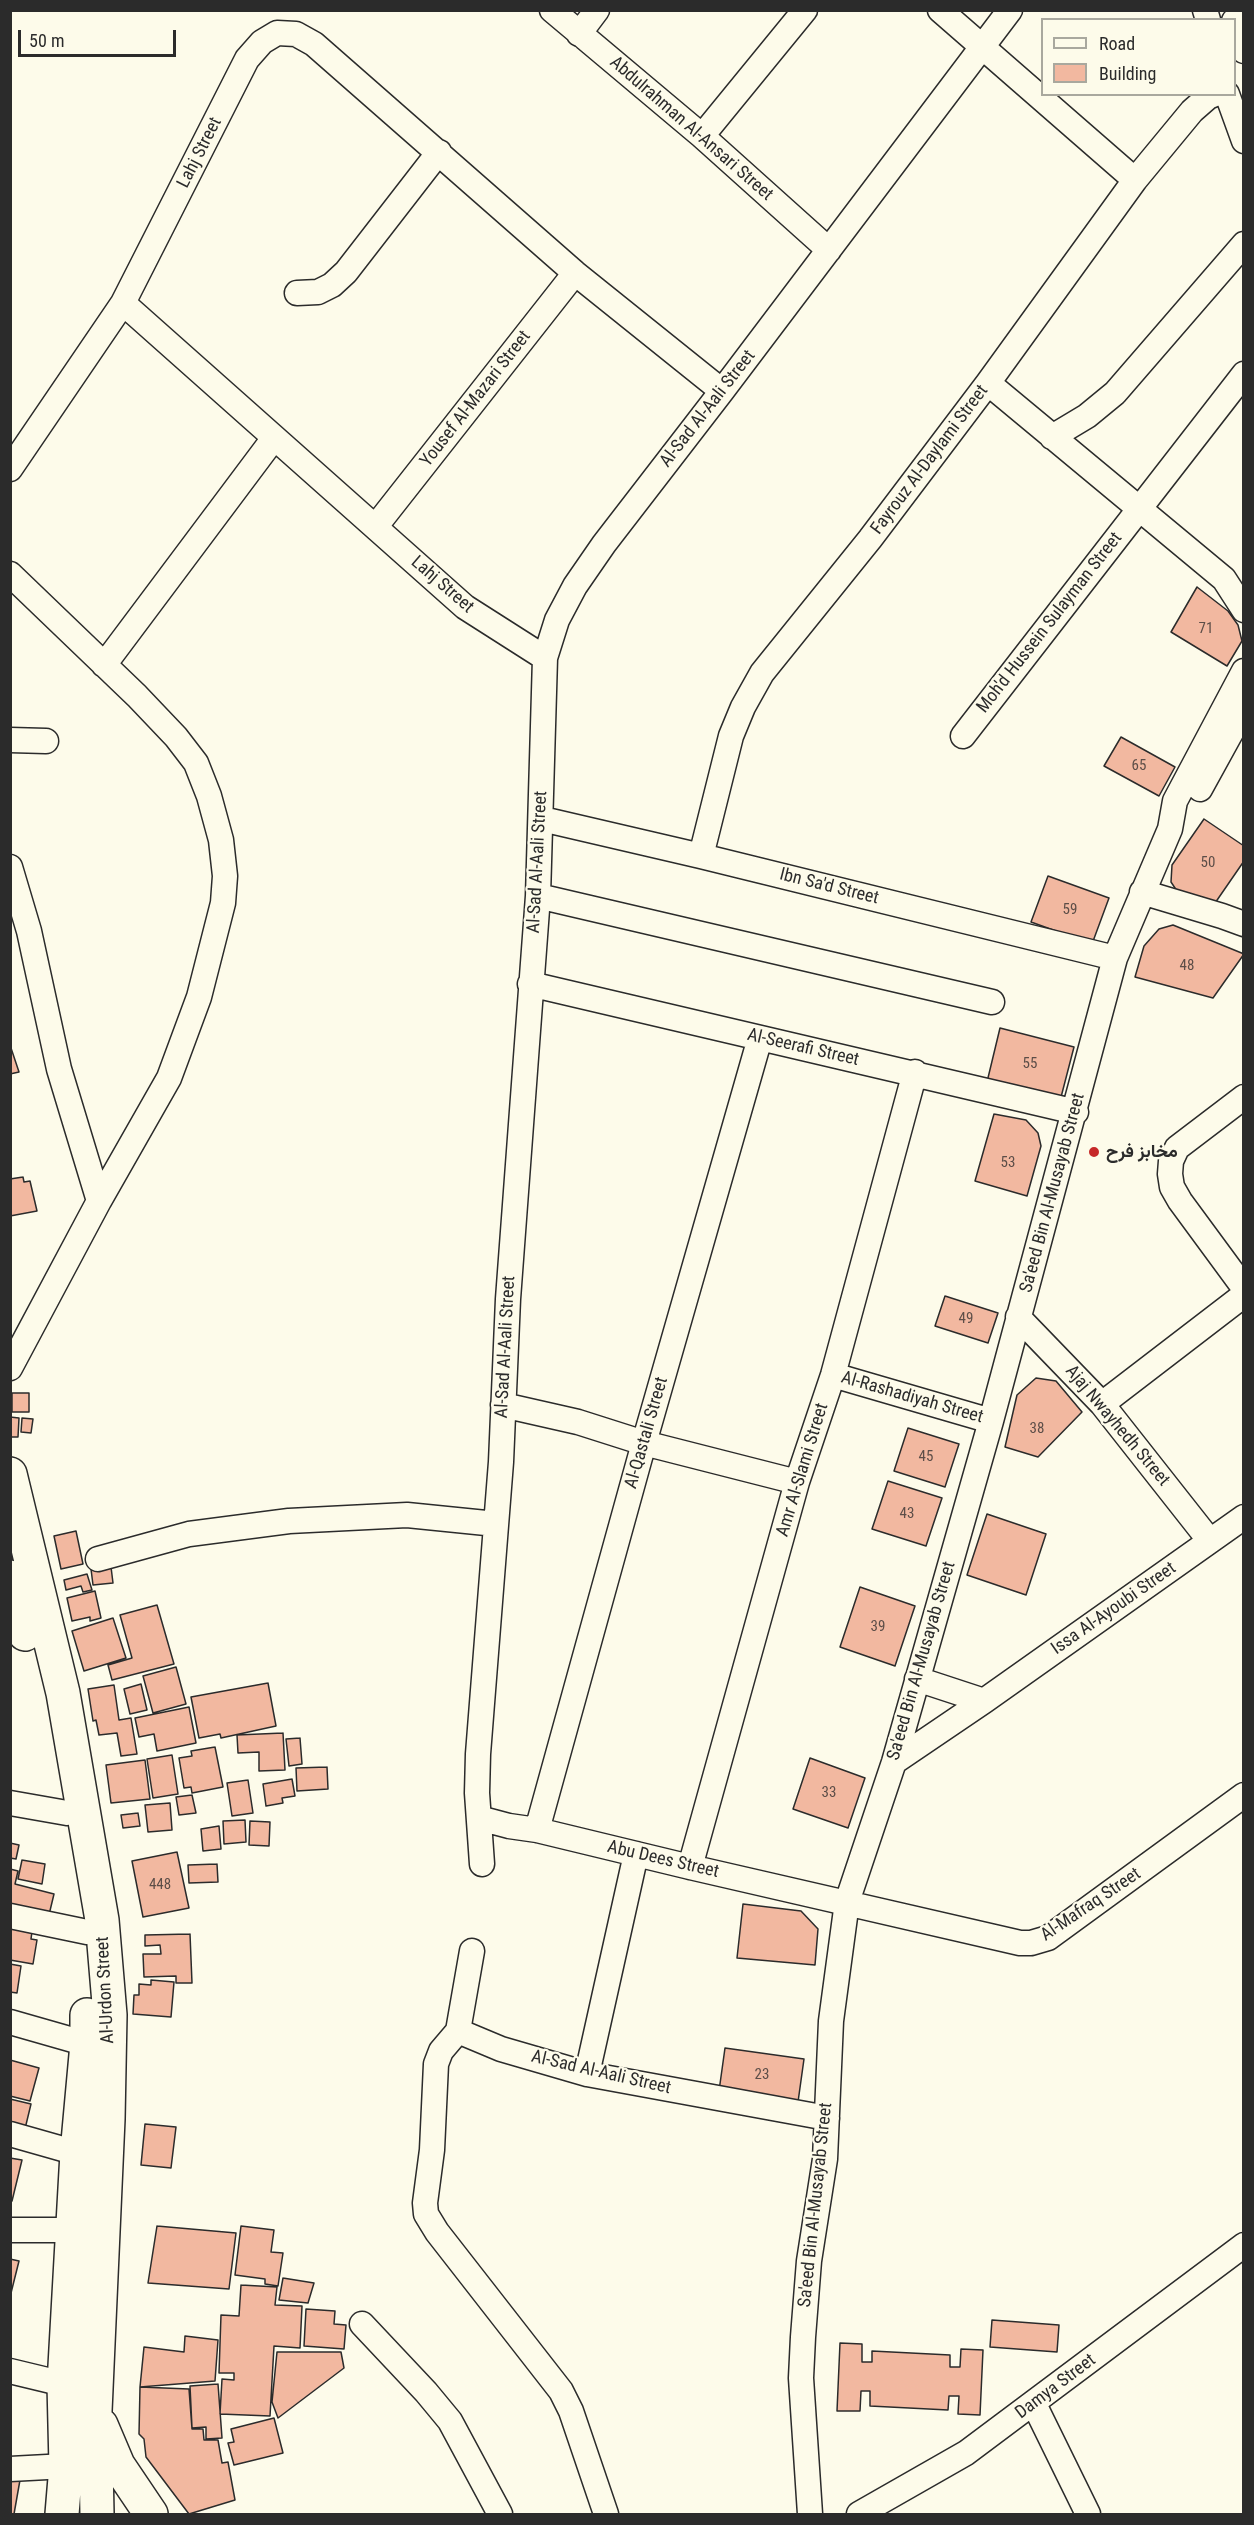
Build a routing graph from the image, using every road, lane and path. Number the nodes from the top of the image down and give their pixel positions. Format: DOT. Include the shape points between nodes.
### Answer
graph roads {
  1 [pos="552,10"];
  2 [pos="597,10"];
  3 [pos="805,10"];
  4 [pos="940,10"];
  5 [pos="1010,10"];
  6 [pos="1236,26"];
  7 [pos="579,34"];
  8 [pos="983,47"];
  9 [pos="1244,51"];
  10 [pos="1210,96"];
  11 [pos="1228,96"];
  12 [pos="702,136"];
  13 [pos="1244,141"];
  14 [pos="439,152"];
  15 [pos="1136,180"];
  16 [pos="1244,244"];
  17 [pos="829,250"];
  18 [pos="575,273"];
  19 [pos="297,293"];
  20 [pos="123,303"];
  21 [pos="1244,374"];
  22 [pos="988,383"];
  23 [pos="722,392"];
  24 [pos="1052,437"];
  25 [pos="274,438"];
  26 [pos="10,469"];
  27 [pos="1138,509"];
  28 [pos="376,526"];
  29 [pos="10,574"];
  30 [pos="1234,579"];
  31 [pos="1244,610"];
  32 [pos="546,658"];
  33 [pos="104,665"];
  34 [pos="1244,671"];
  35 [pos="1244,709"];
  36 [pos="963,736"];
  37 [pos="10,740"];
  38 [pos="46,741"];
  39 [pos="542,819"];
  40 [pos="1170,829"];
  41 [pos="701,856"];
  42 [pos="10,867"];
  43 [pos="1142,892"];
  44 [pos="538,896"];
  45 [pos="1244,924"];
  46 [pos="1115,958"];
  47 [pos="530,984"];
  48 [pos="992,1002"];
  49 [pos="760,1038"];
  50 [pos="915,1072"];
  51 [pos="1244,1097"];
  52 [pos="1076,1112"];
  53 [pos="99,1201"];
  54 [pos="1244,1288"];
  55 [pos="1244,1295"];
  56 [pos="1018,1317"];
  57 [pos="10,1368"];
  58 [pos="832,1375"];
  59 [pos="1102,1404"];
  60 [pos="504,1405"];
  61 [pos="991,1421"];
  62 [pos="644,1443"];
  63 [pos="10,1474"];
  64 [pos="797,1482"];
  65 [pos="1244,1517"];
  66 [pos="496,1524"];
  67 [pos="1210,1541"];
  68 [pos="98,1559"];
  69 [pos="13,1593"];
  70 [pos="917,1679"];
  71 [pos="984,1701"];
  72 [pos="894,1762"];
  73 [pos="1244,1795"];
  74 [pos="10,1803"];
  75 [pos="68,1814"];
  76 [pos="479,1818"];
  77 [pos="537,1830"];
  78 [pos="636,1854"];
  79 [pos="482,1864"];
  80 [pos="690,1867"];
  81 [pos="847,1902"];
  82 [pos="10,1916"];
  83 [pos="87,1932"];
  84 [pos="472,1951"];
  85 [pos="10,2022"];
  86 [pos="458,2031"];
  87 [pos="87,2044"];
  88 [pos="587,2074"];
  89 [pos="827,2118"];
  90 [pos="10,2134"];
  91 [pos="77,2153"];
  92 [pos="10,2230"];
  93 [pos="72,2230"];
  94 [pos="1244,2245"];
  95 [pos="362,2324"];
  96 [pos="10,2371"];
  97 [pos="64,2384"];
  98 [pos="1034,2404"];
  99 [pos="95,2412"];
  100 [pos="66,2466"];
  101 [pos="10,2469"];
  102 [pos="62,2514"];
  103 [pos="97,2514"];
  104 [pos="151,2514"];
  105 [pos="500,2514"];
  106 [pos="606,2514"];
  107 [pos="810,2514"];
  108 [pos="859,2514"];
  109 [pos="1088,2514"];
  1 -- 7 [label="street, Abdulrahman Al-Ansari Street"];
  2 -- 7 [label="street"];
  3 -- 12 [label="street"];
  4 -- 8 [label="street"];
  5 -- 8 [label="street, Al-Sad Al-Aali Street"];
  6 -- 9 [label="street"];
  7 -- 12 [label="street, Abdulrahman Al-Ansari Street"];
  8 -- 15 [label="street"];
  8 -- 17 [label="street, Al-Sad Al-Aali Street"];
  10 -- 15 [label="street, Fayrouz Al-Daylami Street" via="1192,111"];
  11 -- 13 [label="street"];
  12 -- 17 [label="street, Abdulrahman Al-Ansari Street"];
  14 -- 18 [label="street, Lahj Street"];
  14 -- 19 [label="street" via="346,272 318,292"];
  14 -- 20 [label="street, Lahj Street" via="314,44 296,34 277,33 262,42 248,59"];
  15 -- 22 [label="street, Fayrouz Al-Daylami Street"];
  16 -- 24 [label="street" via="1115,393"];
  17 -- 23 [label="street, Al-Sad Al-Aali Street"];
  18 -- 23 [label="street, Lahj Street"];
  18 -- 28 [label="street, Yousef Al-Mazari Street"];
  20 -- 25 [label="street, Lahj Street"];
  20 -- 26 [label="street"];
  21 -- 27 [label="street, Moh'd Hussein Sulayman Street"];
  22 -- 24 [label="street"];
  22 -- 41 [label="street, Fayrouz Al-Daylami Street" via="762,673 731,736"];
  23 -- 32 [label="street, Al-Sad Al-Aali Street" via="575,586 556,620"];
  24 -- 27 [label="street"];
  25 -- 28 [label="street, Lahj Street"];
  25 -- 33 [label="street"];
  27 -- 30 [label="street"];
  27 -- 36 [label="street, Moh'd Hussein Sulayman Street"];
  28 -- 32 [label="street, Lahj Street" via="465,608"];
  29 -- 33 [label="street"];
  30 -- 31 [label="street"];
  32 -- 39 [label="street, Al-Sad Al-Aali Street"];
  33 -- 53 [label="street" via="176,737 196,763 221,840 225,876 223,903 199,997 170,1078"];
  34 -- 40 [label="street, Sa'eed Bin Al-Musayab Street" via="1175,801"];
  35 -- 40 [label="street, Sa'eed Bin Al-Musayab Street" via="1189,809"];
  37 -- 38 [label="street"];
  39 -- 41 [label="street, Ibn Sa'd Street"];
  39 -- 44 [label="street, Al-Sad Al-Aali Street"];
  40 -- 43 [label="street, Sa'eed Bin Al-Musayab Street"];
  41 -- 46 [label="street, Ibn Sa'd Street"];
  42 -- 53 [label="street" via="59,1069"];
  43 -- 45 [label="street"];
  43 -- 46 [label="street, Sa'eed Bin Al-Musayab Street"];
  44 -- 47 [label="street, Al-Sad Al-Aali Street"];
  44 -- 48 [label="street"];
  46 -- 52 [label="street, Sa'eed Bin Al-Musayab Street"];
  47 -- 49 [label="street, Al-Seerafi Street"];
  47 -- 60 [label="street, Al-Sad Al-Aali Street"];
  49 -- 50 [label="street, Al-Seerafi Street"];
  49 -- 62 [label="street, Al-Qastali Street"];
  50 -- 52 [label="street, Al-Seerafi Street"];
  50 -- 58 [label="street, Amr Al-Slami Street"];
  51 -- 54 [label="street" via="1177,1148 1170,1174 1180,1201"];
  52 -- 56 [label="street, Sa'eed Bin Al-Musayab Street"];
  53 -- 57 [label="street"];
  55 -- 59 [label="street"];
  56 -- 59 [label="street, Ajaj Nwayhedh Street"];
  56 -- 61 [label="street, Sa'eed Bin Al-Musayab Street"];
  58 -- 61 [label="street, Al-Rashadiyah Street"];
  58 -- 64 [label="street, Amr Al-Slami Street"];
  59 -- 67 [label="street, Ajaj Nwayhedh Street"];
  60 -- 62 [label="street"];
  60 -- 66 [label="street, Al-Sad Al-Aali Street"];
  61 -- 70 [label="street, Sa'eed Bin Al-Musayab Street"];
  62 -- 64 [label="street"];
  62 -- 77 [label="street, Al-Qastali Street"];
  63 -- 99 [label="highway, Al-Urdon Street" via="63,1693 102,1920 109,2027"];
  64 -- 80 [label="street, Amr Al-Slami Street"];
  65 -- 67 [label="street, Issa Al-Ayoubi Street"];
  66 -- 68 [label="street" via="407,1515 289,1521 189,1534"];
  66 -- 76 [label="street, Al-Sad Al-Aali Street" via="478,1754"];
  67 -- 71 [label="street, Issa Al-Ayoubi Street"];
  69 -- 75 [label="highway, Al-Urdon Street"];
  70 -- 71 [label="street"];
  70 -- 72 [label="street, Sa'eed Bin Al-Musayab Street"];
  71 -- 72 [label="street, Issa Al-Ayoubi Street"];
  72 -- 81 [label="street, Sa'eed Bin Al-Musayab Street"];
  73 -- 81 [label="street, Al-Mafraq Street" via="1041,1942 1020,1943"];
  74 -- 75 [label="street"];
  75 -- 83 [label="highway, Al-Urdon Street" via="78,1855"];
  76 -- 77 [label="street, Abu Dees Street"];
  76 -- 79 [label="street, Al-Sad Al-Aali Street"];
  77 -- 78 [label="street, Abu Dees Street"];
  78 -- 80 [label="street, Abu Dees Street"];
  78 -- 88 [label="street"];
  80 -- 81 [label="street, Abu Dees Street"];
  81 -- 89 [label="street, Sa'eed Bin Al-Musayab Street" via="831,2021"];
  82 -- 83 [label="street"];
  83 -- 87 [label="highway, Al-Urdon Street"];
  84 -- 86 [label="street"];
  85 -- 87 [label="street"];
  86 -- 88 [label="street, Al-Sad Al-Aali Street" via="501,2049"];
  86 -- 106 [label="street" via="441,2051 436,2064 426,2214 561,2391"];
  87 -- 91 [label="highway, Al-Urdon Street"];
  88 -- 89 [label="street, Al-Sad Al-Aali Street"];
  89 -- 107 [label="street, Sa'eed Bin Al-Musayab Street" via="825,2159 808,2262 801,2378"];
  90 -- 91 [label="street"];
  91 -- 93 [label="highway, Al-Urdon Street"];
  92 -- 93 [label="street"];
  93 -- 97 [label="highway, Al-Urdon Street"];
  94 -- 98 [label="street, Damya Street"];
  95 -- 105 [label="street" via="450,2421"];
  96 -- 97 [label="street"];
  97 -- 100 [label="highway, Al-Urdon Street"];
  98 -- 108 [label="street, Damya Street" via="966,2453"];
  98 -- 109 [label="street"];
  99 -- 103 [label="highway, Al-Urdon Street"];
  99 -- 104 [label="highway" via="118,2465"];
  100 -- 101 [label="street"];
  100 -- 102 [label="highway, Al-Urdon Street"];
}
